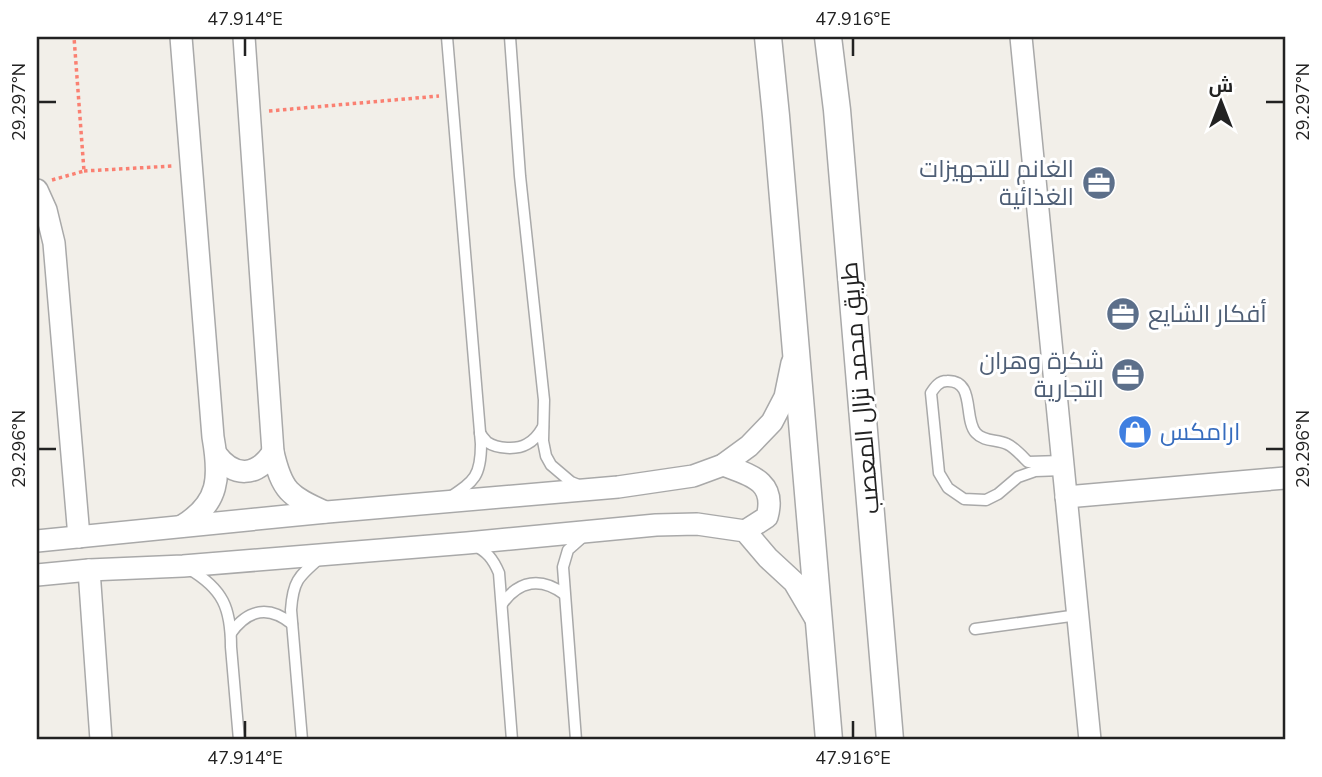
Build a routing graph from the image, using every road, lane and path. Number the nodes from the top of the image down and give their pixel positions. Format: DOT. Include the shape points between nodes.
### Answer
graph roads {
  1 [pos="74,37"];
  2 [pos="181,37"];
  3 [pos="244,37"];
  4 [pos="447,37"];
  5 [pos="510,37"];
  6 [pos="768,37"];
  7 [pos="828,37"];
  8 [pos="1021,37"];
  9 [pos="451,95"];
  10 [pos="249,112"];
  11 [pos="191,166"];
  12 [pos="84,171"];
  13 [pos="43,186"];
  14 [pos="796,344"];
  15 [pos="543,427"];
  16 [pos="480,433"];
  17 [pos="273,452"];
  18 [pos="216,454"];
  19 [pos="723,464"];
  20 [pos="1063,466"];
  21 [pos="1285,478"];
  22 [pos="590,489"];
  23 [pos="1066,497"];
  24 [pos="443,502"];
  25 [pos="327,512"];
  26 [pos="182,526"];
  27 [pos="592,531"];
  28 [pos="745,531"];
  29 [pos="79,537"];
  30 [pos="37,541"];
  31 [pos="467,543"];
  32 [pos="325,554"];
  33 [pos="184,566"];
  34 [pos="89,570"];
  35 [pos="37,575"];
  36 [pos="564,594"];
  37 [pos="502,604"];
  38 [pos="1078,615"];
  39 [pos="818,622"];
  40 [pos="292,624"];
  41 [pos="975,629"];
  42 [pos="231,633"];
  43 [pos="101,740"];
  44 [pos="239,740"];
  45 [pos="302,740"];
  46 [pos="512,740"];
  47 [pos="576,740"];
  48 [pos="829,740"];
  49 [pos="890,740"];
  50 [pos="1090,740"];
  1 -- 12 [label="path"];
  2 -- 11 [label="street"];
  3 -- 10 [label="street"];
  4 -- 9 [label="lane"];
  5 -- 15 [label="lane"];
  6 -- 14 [label="street"];
  7 -- 49 [label="street, طريق محمد نزال المعصب"];
  8 -- 20 [label="street"];
  9 -- 10 [label="path"];
  9 -- 16 [label="lane"];
  10 -- 17 [label="street"];
  11 -- 12 [label="path"];
  11 -- 18 [label="street"];
  12 -- 13 [label="path"];
  13 -- 29 [label="street" via="54,243"];
  14 -- 19 [label="street" via="785,397 772,422"];
  14 -- 39 [label="street"];
  15 -- 16 [label="lane" via="526,445 511,448 486,441"];
  15 -- 22 [label="lane" via="551,465 570,482"];
  16 -- 24 [label="lane" via="478,473 468,486"];
  17 -- 18 [label="street" via="257,469 245,471 233,470"];
  17 -- 25 [label="street" via="284,487"];
  18 -- 26 [label="street" via="217,486 212,498"];
  19 -- 22 [label="street" via="693,476"];
  19 -- 28 [label="street" via="753,476 769,498 767,517"];
  20 -- 20 [label="lane" via="1028,462 1009,444 979,436 971,426 967,397 958,382 946,381 931,393 939,472 948,488 964,499 986,500 1018,477"];
  20 -- 23 [label="street"];
  21 -- 23 [label="street"];
  22 -- 24 [label="street"];
  23 -- 38 [label="street"];
  24 -- 25 [label="street"];
  25 -- 26 [label="street"];
  26 -- 29 [label="street"];
  27 -- 28 [label="street" via="697,523"];
  27 -- 31 [label="street"];
  27 -- 36 [label="lane" via="568,550 563,566"];
  28 -- 39 [label="street" via="794,582"];
  29 -- 30 [label="street"];
  31 -- 32 [label="street"];
  31 -- 37 [label="lane" via="494,560"];
  32 -- 33 [label="street"];
  32 -- 40 [label="lane" via="300,576 292,590"];
  33 -- 34 [label="street"];
  33 -- 42 [label="lane" via="205,579 225,601"];
  34 -- 35 [label="street"];
  34 -- 43 [label="street"];
  36 -- 37 [label="lane" via="546,584 526,584"];
  36 -- 47 [label="lane"];
  37 -- 46 [label="lane"];
  38 -- 41 [label="lane"];
  38 -- 50 [label="street"];
  39 -- 48 [label="street"];
  40 -- 42 [label="lane" via="282,616 259,612 247,616"];
  40 -- 45 [label="lane"];
  42 -- 44 [label="lane"];
}
